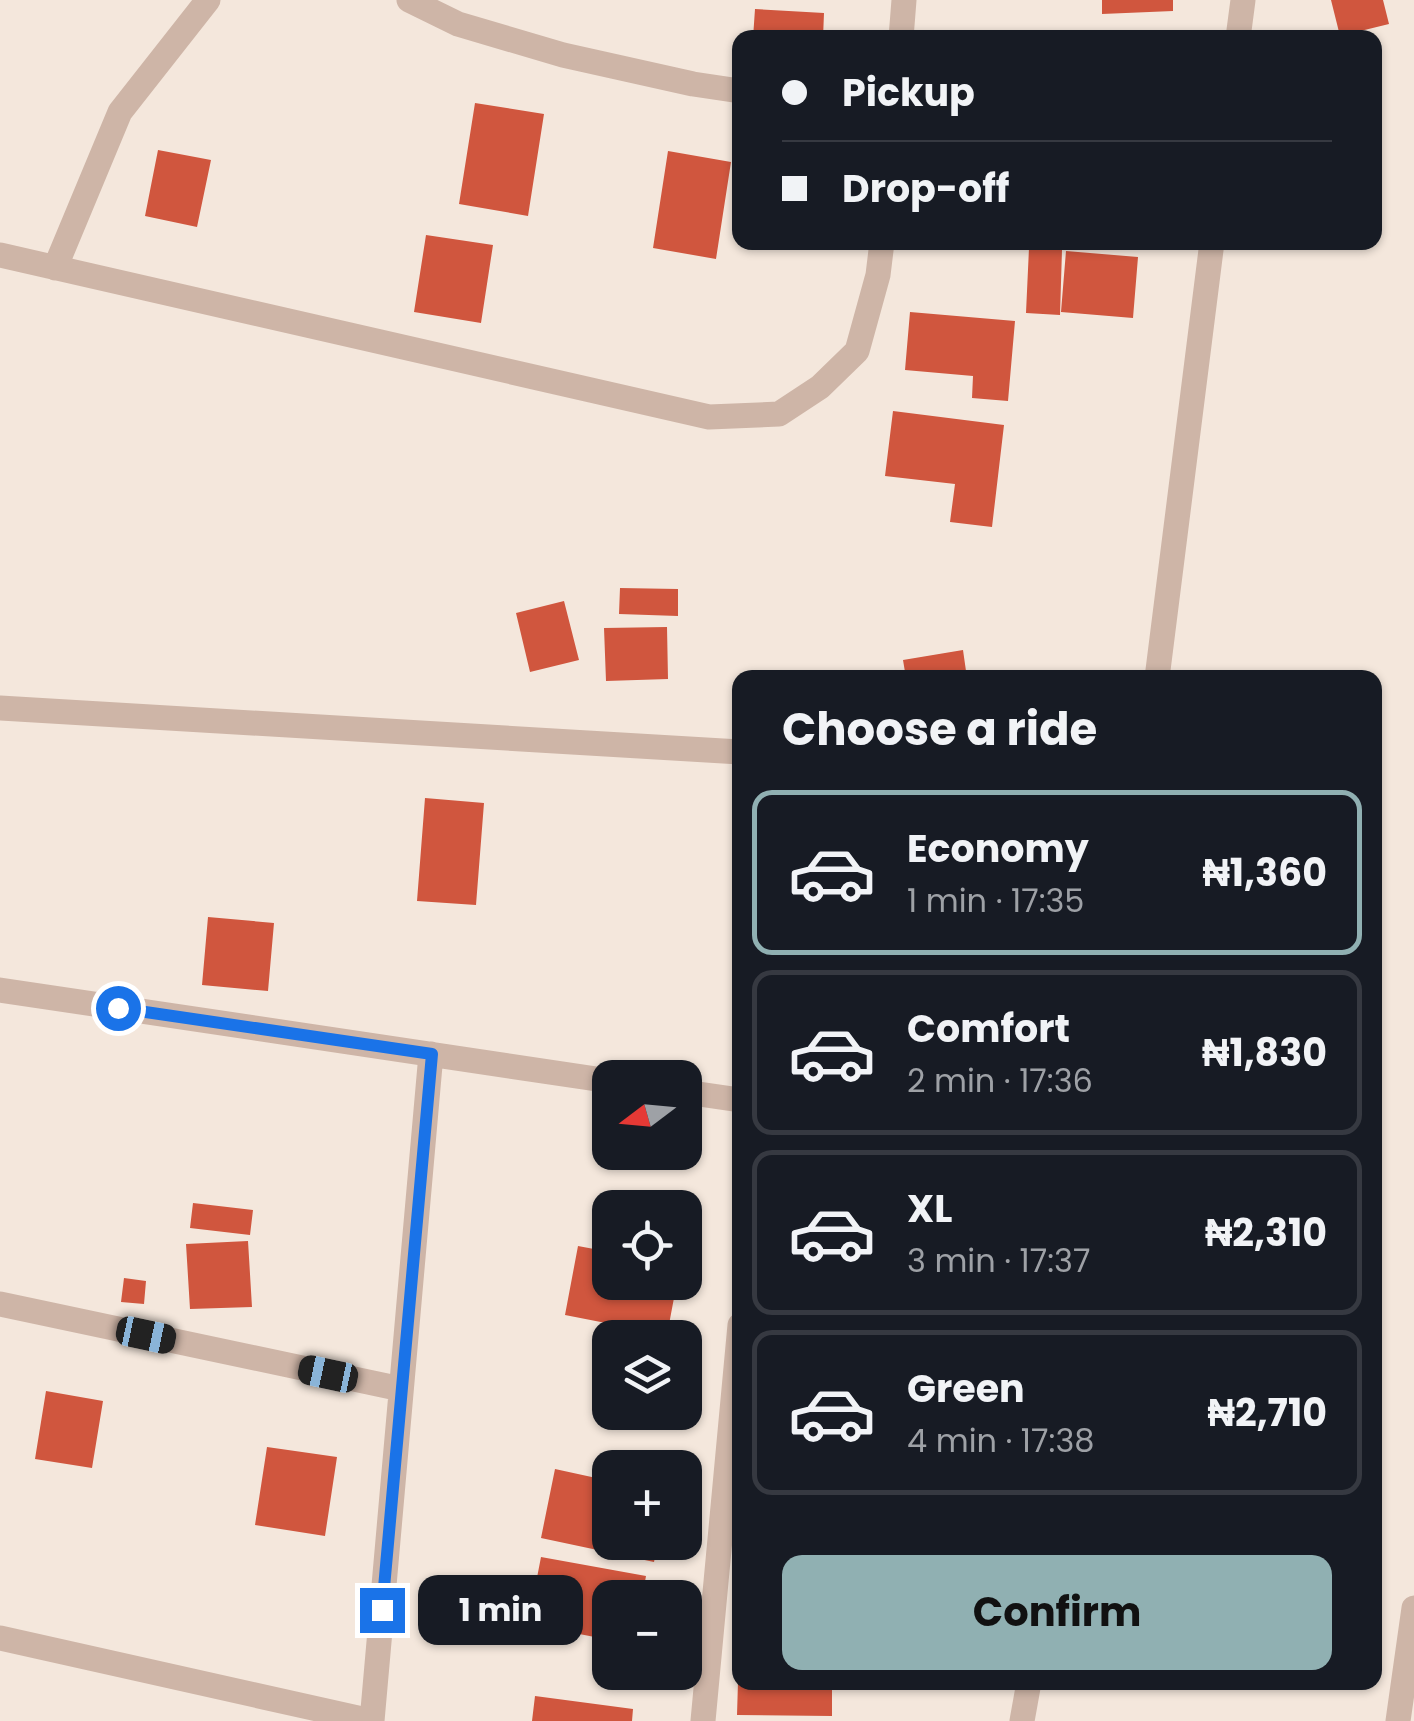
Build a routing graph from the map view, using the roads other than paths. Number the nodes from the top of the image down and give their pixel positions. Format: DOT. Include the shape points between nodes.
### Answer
graph roads {
  1 [pos="208,0"];
  2 [pos="409,0"];
  3 [pos="904,0"];
  4 [pos="1243,0"];
  5 [pos="901,30"];
  6 [pos="1239,30"];
  7 [pos="732,90"];
  8 [pos="881,250"];
  9 [pos="1211,250"];
  10 [pos="0,255"];
  11 [pos="55,268"];
  12 [pos="1157,670"];
  13 [pos="0,708"];
  14 [pos="732,752"];
  15 [pos="0,990"];
  16 [pos="432,1054"];
  17 [pos="592,1078"];
  18 [pos="702,1094"];
  19 [pos="732,1099"];
  20 [pos="0,1304"];
  21 [pos="402,1390"];
  22 [pos="732,1411"];
  23 [pos="1414,1608"];
  24 [pos="0,1638"];
  25 [pos="1028,1690"];
  26 [pos="372,1721"];
  27 [pos="703,1721"];
  28 [pos="1022,1721"];
  29 [pos="1398,1721"];
  1 -- 11 [label="street" via="120,112"];
  2 -- 7 [label="street" via="458,24 563,55"];
  3 -- 5 [label="street"];
  4 -- 6 [label="street"];
  8 -- 11 [label="street" via="857,351 779,414 709,418"];
  9 -- 12 [label="street"];
  10 -- 11 [label="street"];
  13 -- 14 [label="street"];
  15 -- 16 [label="street"];
  16 -- 17 [label="street"];
  16 -- 21 [label="street"];
  18 -- 19 [label="street"];
  20 -- 21 [label="street"];
  21 -- 26 [label="street"];
  22 -- 27 [label="street"];
  23 -- 29 [label="street"];
  24 -- 26 [label="street"];
  25 -- 28 [label="street"];
}
